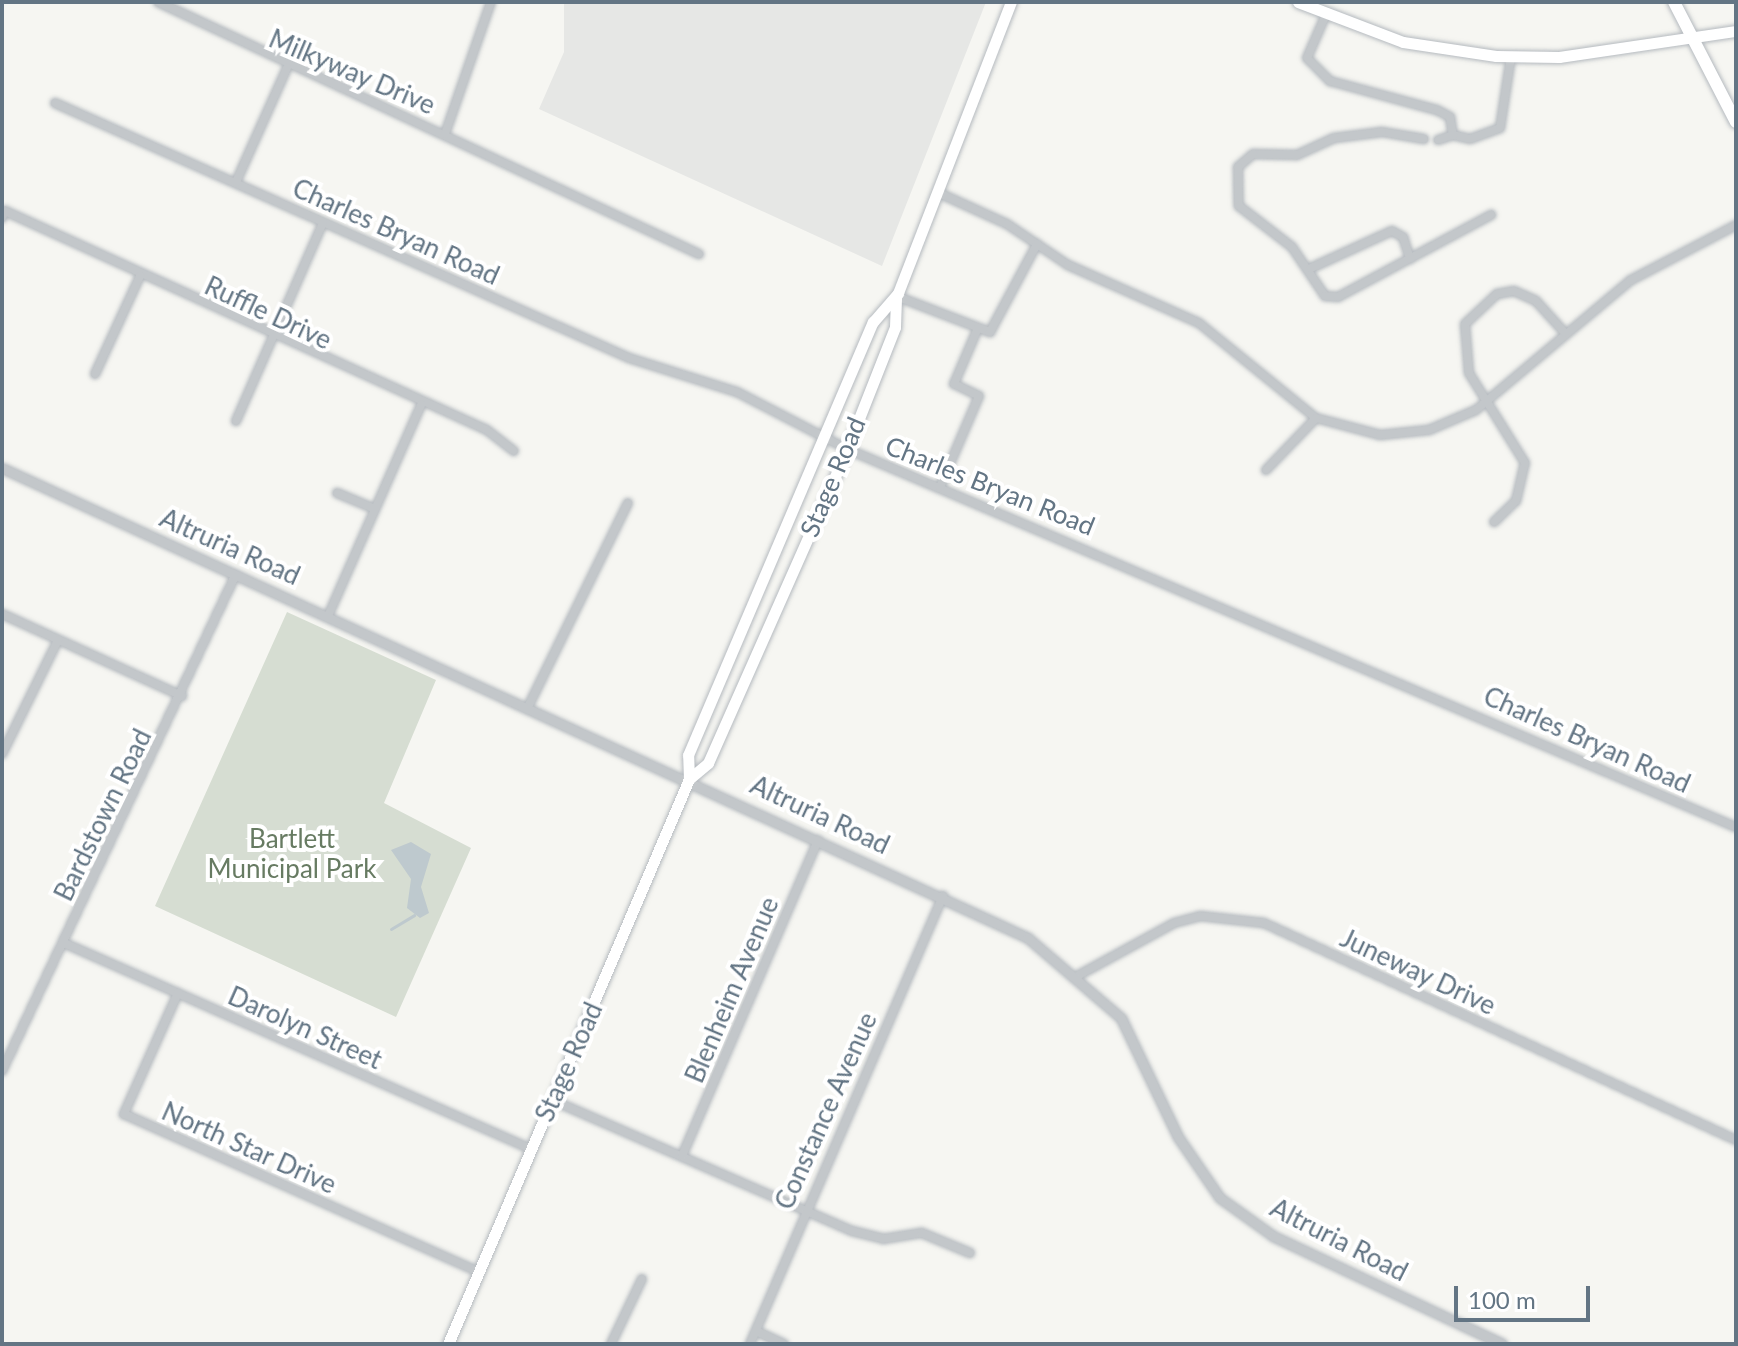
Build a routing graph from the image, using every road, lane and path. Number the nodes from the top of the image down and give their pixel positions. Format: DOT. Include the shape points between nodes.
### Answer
graph roads {
  1 [pos="158,2"];
  2 [pos="491,2"];
  3 [pos="1011,2"];
  4 [pos="1298,2"];
  5 [pos="1674,2"];
  6 [pos="1327,12"];
  7 [pos="1736,31"];
  8 [pos="1692,37"];
  9 [pos="1511,57"];
  10 [pos="287,68"];
  11 [pos="55,103"];
  12 [pos="1736,122"];
  13 [pos="445,134"];
  14 [pos="1453,135"];
  15 [pos="1424,139"];
  16 [pos="1438,140"];
  17 [pos="236,182"];
  18 [pos="939,193"];
  19 [pos="3,215"];
  20 [pos="1491,215"];
  21 [pos="323,223"];
  22 [pos="1736,225"];
  23 [pos="1037,244"];
  24 [pos="699,254"];
  25 [pos="1410,259"];
  26 [pos="1311,268"];
  27 [pos="140,276"];
  28 [pos="896,296"];
  29 [pos="978,328"];
  30 [pos="1565,333"];
  31 [pos="271,336"];
  32 [pos="95,374"];
  33 [pos="1488,401"];
  34 [pos="421,405"];
  35 [pos="1316,418"];
  36 [pos="236,421"];
  37 [pos="827,438"];
  38 [pos="847,449"];
  39 [pos="514,451"];
  40 [pos="2,468"];
  41 [pos="1266,470"];
  42 [pos="940,487"];
  43 [pos="337,493"];
  44 [pos="628,503"];
  45 [pos="375,509"];
  46 [pos="1494,522"];
  47 [pos="236,574"];
  48 [pos="756,599"];
  49 [pos="777,608"];
  50 [pos="2,614"];
  51 [pos="328,616"];
  52 [pos="58,640"];
  53 [pos="182,696"];
  54 [pos="528,707"];
  55 [pos="2,754"];
  56 [pos="689,779"];
  57 [pos="1736,827"];
  58 [pos="818,840"];
  59 [pos="943,896"];
  60 [pos="64,943"];
  61 [pos="1079,975"];
  62 [pos="178,993"];
  63 [pos="2,1071"];
  64 [pos="552,1100"];
  65 [pos="1736,1140"];
  66 [pos="531,1149"];
  67 [pos="682,1156"];
  68 [pos="806,1206"];
  69 [pos="970,1253"];
  70 [pos="479,1272"];
  71 [pos="642,1279"];
  72 [pos="756,1331"];
  73 [pos="448,1344"];
  74 [pos="611,1344"];
  75 [pos="750,1344"];
  76 [pos="784,1344"];
  77 [pos="1502,1344"];
  1 -- 10 [label="street, Milkyway Drive"];
  2 -- 13 [label="street"];
  3 -- 18 [label="main road, Stage Road"];
  4 -- 6 [label="main road"];
  5 -- 8 [label="main road"];
  6 -- 9 [label="main road" via="1403,42"];
  6 -- 14 [label="street" via="1307,58 1330,81 1437,110 1450,117"];
  7 -- 8 [label="main road"];
  8 -- 9 [label="main road" via="1559,57"];
  8 -- 12 [label="main road"];
  9 -- 14 [label="street" via="1500,128 1470,139"];
  10 -- 13 [label="street, Milkyway Drive"];
  10 -- 17 [label="street"];
  11 -- 17 [label="street, Charles Bryan Road"];
  13 -- 24 [label="street, Milkyway Drive"];
  14 -- 16 [label="street"];
  15 -- 26 [label="street" via="1382,132 1334,138 1297,155 1253,154 1238,167 1239,206"];
  17 -- 21 [label="street, Charles Bryan Road"];
  18 -- 23 [label="street"];
  18 -- 28 [label="main road, Stage Road"];
  19 -- 27 [label="street, Ruffle Drive"];
  20 -- 25 [label="street"];
  21 -- 31 [label="street"];
  21 -- 37 [label="street, Charles Bryan Road" via="629,358 737,392"];
  22 -- 30 [label="street" via="1631,280"];
  23 -- 29 [label="street" via="994,329"];
  23 -- 35 [label="street" via="1083,272 1199,323"];
  25 -- 26 [label="street" via="1403,237 1392,231"];
  25 -- 26 [label="street" via="1338,297 1316,288"];
  27 -- 31 [label="street, Ruffle Drive"];
  27 -- 32 [label="street"];
  28 -- 29 [label="street"];
  28 -- 37 [label="main road, Stage Road" via="873,322"];
  28 -- 38 [label="main road, Stage Road" via="895,327"];
  29 -- 42 [label="street" via="954,384 979,396"];
  30 -- 33 [label="street"];
  30 -- 33 [label="street" via="1517,291 1497,294 1472,314 1463,337 1469,373"];
  31 -- 34 [label="street, Ruffle Drive"];
  31 -- 36 [label="street"];
  33 -- 35 [label="street" via="1412,433 1367,434"];
  33 -- 46 [label="street" via="1525,463 1516,501"];
  34 -- 39 [label="street, Ruffle Drive" via="487,430"];
  34 -- 45 [label="street"];
  35 -- 41 [label="street"];
  37 -- 38 [label="street, Charles Bryan Road"];
  37 -- 48 [label="main road, Stage Road"];
  38 -- 42 [label="street, Charles Bryan Road"];
  38 -- 49 [label="main road, Stage Road"];
  40 -- 47 [label="street, Altruria Road"];
  42 -- 57 [label="street, Charles Bryan Road"];
  43 -- 45 [label="street"];
  44 -- 54 [label="street"];
  45 -- 51 [label="street"];
  47 -- 51 [label="street, Altruria Road"];
  47 -- 53 [label="street, Bardstown Road"];
  48 -- 49 [label="main road"];
  48 -- 56 [label="main road, Stage Road" via="688,755"];
  49 -- 56 [label="main road, Stage Road" via="708,763"];
  50 -- 52 [label="street"];
  51 -- 54 [label="street, Altruria Road"];
  52 -- 53 [label="street"];
  52 -- 55 [label="street"];
  53 -- 60 [label="street, Bardstown Road"];
  54 -- 56 [label="street, Altruria Road"];
  56 -- 58 [label="street, Altruria Road"];
  56 -- 64 [label="main road, Stage Road"];
  58 -- 59 [label="street, Altruria Road"];
  58 -- 67 [label="street, Blenheim Avenue"];
  59 -- 61 [label="street, Altruria Road" via="1028,938"];
  59 -- 68 [label="street, Constance Avenue"];
  60 -- 62 [label="street, Darolyn Street"];
  60 -- 63 [label="street, Bardstown Road"];
  61 -- 65 [label="street, Juneway Drive" via="1174,923 1200,916 1264,923"];
  61 -- 77 [label="street, Altruria Road" via="1121,1018 1178,1137 1220,1198 1273,1236"];
  62 -- 66 [label="street, Darolyn Street"];
  62 -- 70 [label="street, North Star Drive" via="124,1114"];
  64 -- 66 [label="main road, Stage Road"];
  64 -- 67 [label="street"];
  66 -- 70 [label="main road, Stage Road"];
  67 -- 68 [label="street"];
  68 -- 69 [label="street" via="852,1231 883,1239 922,1233"];
  68 -- 72 [label="street, Constance Avenue"];
  70 -- 73 [label="main road, Stage Road"];
  71 -- 74 [label="street"];
  72 -- 75 [label="street, Constance Avenue"];
  72 -- 76 [label="street"];
}
